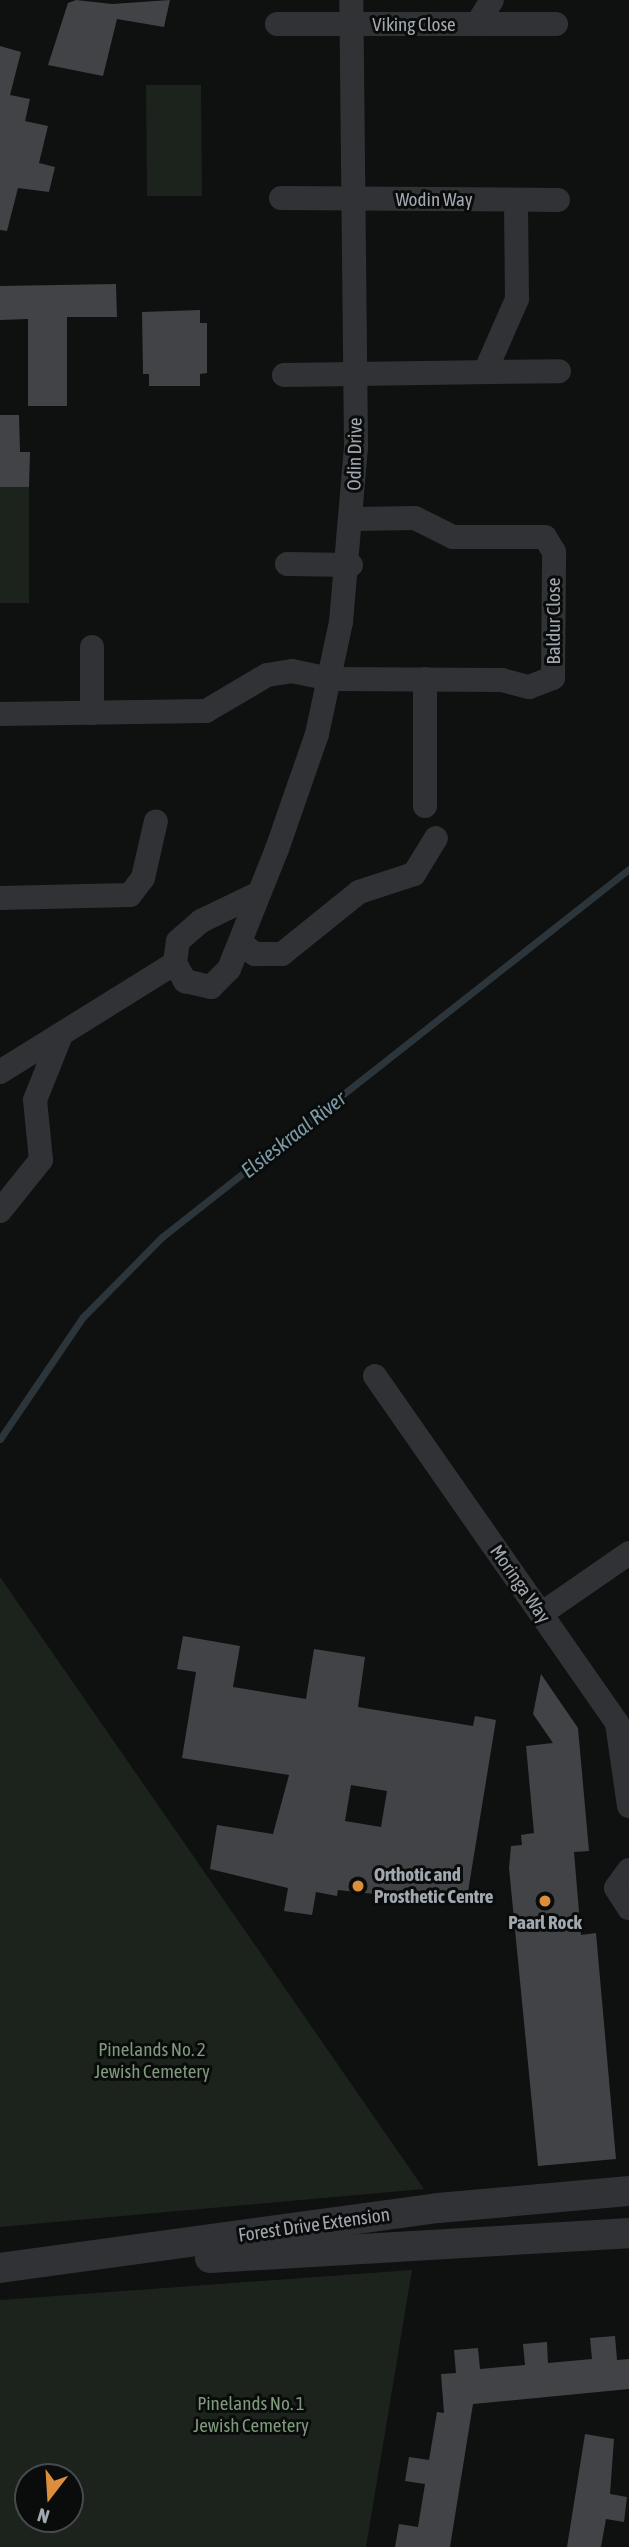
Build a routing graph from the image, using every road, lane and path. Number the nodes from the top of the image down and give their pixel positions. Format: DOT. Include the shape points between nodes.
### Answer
graph roads {
  1 [pos="351,0"];
  2 [pos="492,0"];
  3 [pos="276,24"];
  4 [pos="477,24"];
  5 [pos="556,24"];
  6 [pos="351,26"];
  7 [pos="281,198"];
  8 [pos="352,200"];
  9 [pos="516,200"];
  10 [pos="558,200"];
  11 [pos="559,371"];
  12 [pos="355,372"];
  13 [pos="485,372"];
  14 [pos="284,374"];
  15 [pos="354,519"];
  16 [pos="287,564"];
  17 [pos="351,565"];
  18 [pos="92,647"];
  19 [pos="330,679"];
  20 [pos="425,679"];
  21 [pos="92,713"];
  22 [pos="0,714"];
  23 [pos="425,806"];
  24 [pos="156,821"];
  25 [pos="436,838"];
  26 [pos="259,893"];
  27 [pos="0,898"];
  28 [pos="240,943"];
  29 [pos="175,963"];
  30 [pos="61,1035"];
  31 [pos="6,1068"];
  32 [pos="35,1100"];
  33 [pos="0,1211"];
  34 [pos="375,1376"];
  35 [pos="629,1553"];
  36 [pos="541,1614"];
  37 [pos="629,1806"];
  38 [pos="629,1870"];
  39 [pos="628,1910"];
  40 [pos="629,2191"];
  41 [pos="629,2233"];
  42 [pos="0,2268"];
  43 [pos="0,2275"];
  1 -- 6 [label="street, Odin Drive"];
  2 -- 4 [label="street, Viking Close"];
  3 -- 6 [label="street, Viking Close"];
  4 -- 5 [label="street, Viking Close"];
  4 -- 6 [label="street, Viking Close"];
  6 -- 8 [label="street, Odin Drive"];
  7 -- 8 [label="street, Wodin Way"];
  8 -- 9 [label="street, Wodin Way"];
  8 -- 12 [label="street, Odin Drive"];
  9 -- 10 [label="street, Wodin Way"];
  9 -- 13 [label="street" via="517,299"];
  11 -- 13 [label="street"];
  12 -- 13 [label="street"];
  12 -- 14 [label="street"];
  12 -- 15 [label="street, Odin Drive"];
  15 -- 17 [label="street, Odin Drive"];
  15 -- 20 [label="street, Baldur Close" via="415,518 453,537 537,535 552,544 553,678 529,687 502,680"];
  16 -- 17 [label="street"];
  17 -- 19 [label="street, Odin Drive"];
  18 -- 21 [label="street"];
  19 -- 20 [label="street, Baldur Close"];
  19 -- 21 [label="street, Baldur Close" via="292,671 267,675 205,711"];
  19 -- 26 [label="street, Odin Drive" via="300,786"];
  20 -- 23 [label="street"];
  21 -- 22 [label="street, Baldur Close"];
  24 -- 27 [label="street" via="143,878 130,895"];
  25 -- 28 [label="street" via="414,874 359,892 282,954 255,954"];
  26 -- 28 [label="street, Odin Drive"];
  26 -- 29 [label="street" via="189,931 178,941"];
  28 -- 29 [label="street, Odin Drive" via="225,976 211,987 191,985"];
  29 -- 30 [label="street"];
  30 -- 31 [label="street"];
  30 -- 32 [label="street"];
  31 -- 32 [label="street"];
  32 -- 33 [label="street" via="41,1160"];
  34 -- 36 [label="street, Moringa Way"];
  35 -- 36 [label="street"];
  36 -- 37 [label="street, Moringa Way" via="617,1723"];
  38 -- 39 [label="street" via="616,1888"];
  40 -- 42 [label="street, Forest Drive Extension" via="438,2208"];
  41 -- 43 [label="street, Forest Drive Extension" via="494,2245 385,2243"];
}
